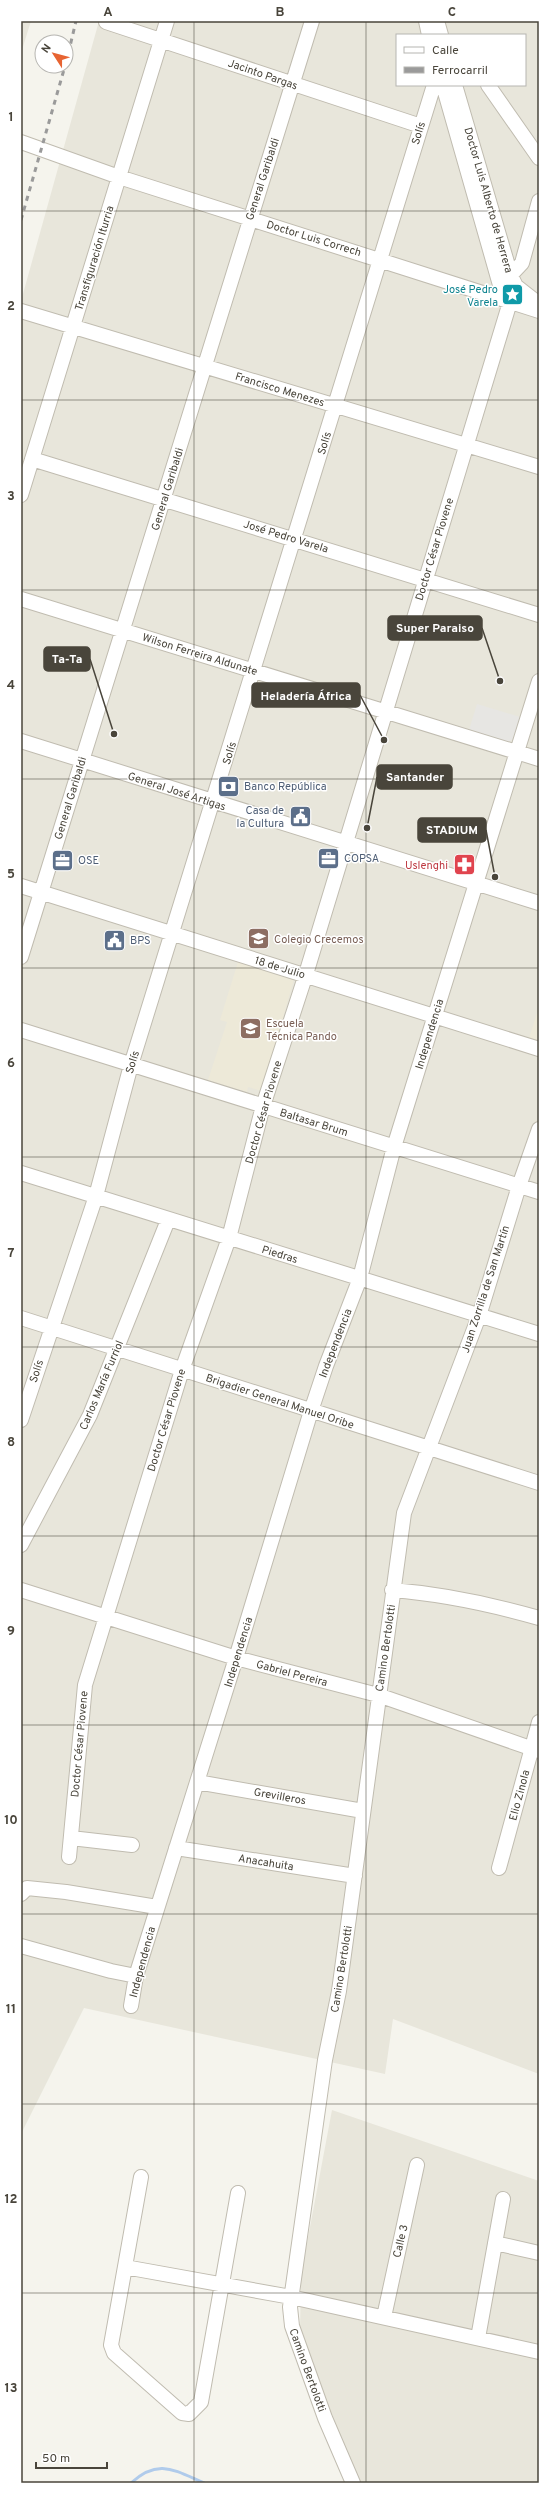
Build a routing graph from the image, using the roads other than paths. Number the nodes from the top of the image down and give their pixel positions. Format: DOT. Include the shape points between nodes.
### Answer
graph roads {
  1 [pos="167,21"];
  2 [pos="312,21"];
  3 [pos="426,21"];
  4 [pos="437,21"];
  5 [pos="106,22"];
  6 [pos="430,34"];
  7 [pos="441,34"];
  8 [pos="161,39"];
  9 [pos="292,83"];
  10 [pos="434,86"];
  11 [pos="444,86"];
  12 [pos="455,86"];
  13 [pos="489,86"];
  14 [pos="421,126"];
  15 [pos="21,142"];
  16 [pos="539,158"];
  17 [pos="118,177"];
  18 [pos="539,201"];
  19 [pos="250,218"];
  20 [pos="380,259"];
  21 [pos="511,276"];
  22 [pos="500,285"];
  23 [pos="525,295"];
  24 [pos="510,302"];
  25 [pos="539,304"];
  26 [pos="21,311"];
  27 [pos="539,311"];
  28 [pos="73,327"];
  29 [pos="204,367"];
  30 [pos="335,406"];
  31 [pos="466,446"];
  32 [pos="32,459"];
  33 [pos="539,468"];
  34 [pos="21,495"];
  35 [pos="164,500"];
  36 [pos="294,538"];
  37 [pos="425,580"];
  38 [pos="21,599"];
  39 [pos="539,615"];
  40 [pos="122,631"];
  41 [pos="254,671"];
  42 [pos="539,681"];
  43 [pos="385,712"];
  44 [pos="21,741"];
  45 [pos="518,752"];
  46 [pos="539,759"];
  47 [pos="81,761"];
  48 [pos="214,803"];
  49 [pos="346,843"];
  50 [pos="477,884"];
  51 [pos="21,886"];
  52 [pos="41,893"];
  53 [pos="539,903"];
  54 [pos="173,934"];
  55 [pos="21,957"];
  56 [pos="306,974"];
  57 [pos="435,1016"];
  58 [pos="21,1030"];
  59 [pos="539,1049"];
  60 [pos="131,1065"];
  61 [pos="263,1106"];
  62 [pos="539,1129"];
  63 [pos="394,1147"];
  64 [pos="21,1173"];
  65 [pos="519,1186"];
  66 [pos="539,1192"];
  67 [pos="96,1196"];
  68 [pos="168,1220"];
  69 [pos="229,1238"];
  70 [pos="360,1278"];
  71 [pos="479,1316"];
  72 [pos="21,1318"];
  73 [pos="50,1328"];
  74 [pos="539,1334"];
  75 [pos="116,1349"];
  76 [pos="182,1370"];
  77 [pos="311,1411"];
  78 [pos="21,1420"];
  79 [pos="427,1448"];
  80 [pos="539,1483"];
  81 [pos="21,1545"];
  82 [pos="21,1590"];
  83 [pos="392,1590"];
  84 [pos="106,1616"];
  85 [pos="539,1618"];
  86 [pos="236,1658"];
  87 [pos="378,1695"];
  88 [pos="539,1722"];
  89 [pos="535,1750"];
  90 [pos="197,1782"];
  91 [pos="362,1811"];
  92 [pos="71,1838"];
  93 [pos="132,1845"];
  94 [pos="176,1848"];
  95 [pos="69,1857"];
  96 [pos="499,1868"];
  97 [pos="354,1876"];
  98 [pos="21,1894"];
  99 [pos="157,1907"];
  100 [pos="21,1946"];
  101 [pos="136,1976"];
  102 [pos="131,2006"];
  103 [pos="417,2165"];
  104 [pos="141,2177"];
  105 [pos="238,2193"];
  106 [pos="503,2199"];
  107 [pos="495,2243"];
  108 [pos="539,2253"];
  109 [pos="125,2267"];
  110 [pos="222,2285"];
  111 [pos="291,2297"];
  112 [pos="384,2317"];
  113 [pos="478,2338"];
  114 [pos="539,2352"];
  115 [pos="353,2483"];
  1 -- 8 [label="street, Transfiguración Iturria"];
  2 -- 9 [label="street, General Garibaldi"];
  3 -- 6 [label="street"];
  4 -- 7 [label="street"];
  5 -- 8 [label="street, Jacinto Pargas"];
  8 -- 9 [label="street, Jacinto Pargas"];
  8 -- 17 [label="street, Transfiguración Iturria"];
  9 -- 14 [label="street, Jacinto Pargas"];
  9 -- 19 [label="street, General Garibaldi"];
  10 -- 14 [label="street, Solís"];
  11 -- 22 [label="street, Doctor Luis Alberto de Herrera"];
  12 -- 21 [label="street, Doctor Luis Alberto de Herrera"];
  13 -- 16 [label="street"];
  14 -- 20 [label="street, Solís"];
  15 -- 17 [label="street, Doctor Luis Correch"];
  17 -- 19 [label="street, Doctor Luis Correch"];
  17 -- 28 [label="street, Transfiguración Iturria"];
  18 -- 21 [label="street" via="522,263"];
  19 -- 20 [label="street, Doctor Luis Correch"];
  19 -- 29 [label="street, General Garibaldi"];
  20 -- 24 [label="street, Doctor Luis Correch"];
  20 -- 30 [label="street, Solís"];
  21 -- 22 [label="street"];
  21 -- 23 [label="street, Doctor Luis Alberto de Herrera"];
  22 -- 24 [label="street, Doctor Luis Alberto de Herrera"];
  23 -- 24 [label="street"];
  23 -- 25 [label="street, Doctor Luis Alberto de Herrera"];
  24 -- 27 [label="street, Doctor Luis Correch"];
  24 -- 31 [label="street, Doctor César Piovene"];
  26 -- 28 [label="street, Francisco Menezes"];
  28 -- 29 [label="street, Francisco Menezes"];
  28 -- 32 [label="street, Transfiguración Iturria"];
  29 -- 30 [label="street, Francisco Menezes"];
  29 -- 35 [label="street, General Garibaldi"];
  30 -- 31 [label="street, Francisco Menezes"];
  30 -- 36 [label="street, Solís"];
  31 -- 33 [label="street, Francisco Menezes"];
  31 -- 37 [label="street, Doctor César Piovene"];
  32 -- 34 [label="street, Transfiguración Iturria"];
  32 -- 35 [label="street, José Pedro Varela"];
  35 -- 36 [label="street, José Pedro Varela"];
  35 -- 40 [label="street, General Garibaldi"];
  36 -- 37 [label="street, José Pedro Varela"];
  36 -- 41 [label="street, Solís"];
  37 -- 39 [label="street, José Pedro Varela"];
  37 -- 43 [label="street, Doctor César Piovene"];
  38 -- 40 [label="street, Wilson Ferreira Aldunate"];
  40 -- 41 [label="street, Wilson Ferreira Aldunate"];
  40 -- 47 [label="street, General Garibaldi"];
  41 -- 43 [label="street, Wilson Ferreira Aldunate"];
  41 -- 48 [label="street, Solís"];
  42 -- 45 [label="street, Independencia"];
  43 -- 45 [label="street, Wilson Ferreira Aldunate"];
  43 -- 49 [label="street, Doctor César Piovene"];
  44 -- 47 [label="street, General José Artigas"];
  45 -- 46 [label="street, Wilson Ferreira Aldunate"];
  45 -- 50 [label="street, Independencia"];
  47 -- 48 [label="street, General José Artigas"];
  47 -- 52 [label="street, General Garibaldi"];
  48 -- 49 [label="street, General José Artigas"];
  48 -- 54 [label="street, Solís"];
  49 -- 50 [label="street, General José Artigas"];
  49 -- 56 [label="street, Doctor César Piovene"];
  50 -- 53 [label="street, General José Artigas"];
  50 -- 57 [label="street, Independencia"];
  51 -- 52 [label="street, 18 de Julio"];
  52 -- 54 [label="street, 18 de Julio"];
  52 -- 55 [label="street, General Garibaldi"];
  54 -- 56 [label="street, 18 de Julio"];
  54 -- 60 [label="street, Solís"];
  56 -- 57 [label="street, 18 de Julio"];
  56 -- 61 [label="street, Doctor César Piovene"];
  57 -- 59 [label="street, 18 de Julio"];
  57 -- 63 [label="street, Independencia"];
  58 -- 60 [label="street, Baltasar Brum"];
  60 -- 61 [label="street, Baltasar Brum"];
  60 -- 67 [label="street, Solís"];
  61 -- 63 [label="street, Baltasar Brum"];
  61 -- 69 [label="street, Doctor César Piovene"];
  62 -- 65 [label="street, Juan Zorrilla de San Martín"];
  63 -- 65 [label="street, Baltasar Brum"];
  63 -- 70 [label="street, Independencia"];
  64 -- 67 [label="street, Piedras"];
  65 -- 66 [label="street, Baltasar Brum"];
  65 -- 71 [label="street, Juan Zorrilla de San Martín"];
  67 -- 68 [label="street, Piedras"];
  67 -- 73 [label="street, Solís"];
  68 -- 69 [label="street, Piedras"];
  68 -- 75 [label="street, Carlos María Furriol"];
  69 -- 70 [label="street, Piedras"];
  69 -- 76 [label="street, Doctor César Piovene"];
  70 -- 71 [label="street, Piedras"];
  70 -- 77 [label="street, Independencia"];
  71 -- 74 [label="street, Piedras"];
  71 -- 79 [label="street, Juan Zorrilla de San Martín"];
  72 -- 73 [label="street, Brigadier General Manuel Oribe"];
  73 -- 75 [label="street, Brigadier General Manuel Oribe"];
  73 -- 78 [label="street, Solís"];
  75 -- 76 [label="street, Brigadier General Manuel Oribe"];
  75 -- 81 [label="street, Carlos María Furriol" via="87,1421"];
  76 -- 77 [label="street, Brigadier General Manuel Oribe"];
  76 -- 84 [label="street, Doctor César Piovene"];
  77 -- 79 [label="street, Brigadier General Manuel Oribe"];
  77 -- 86 [label="street, Independencia"];
  79 -- 80 [label="street, Brigadier General Manuel Oribe"];
  79 -- 83 [label="street, Camino Bertolotti" via="404,1513"];
  82 -- 84 [label="street, Gabriel Pereira"];
  83 -- 85 [label="street" via="445,1595"];
  83 -- 87 [label="street, Camino Bertolotti"];
  84 -- 86 [label="street, Gabriel Pereira"];
  84 -- 92 [label="street, Doctor César Piovene" via="83,1696"];
  86 -- 87 [label="street, Gabriel Pereira"];
  86 -- 90 [label="street, Independencia"];
  87 -- 89 [label="street, Gabriel Pereira"];
  87 -- 91 [label="street, Camino Bertolotti"];
  88 -- 89 [label="street, Elio Zinola"];
  89 -- 96 [label="street, Elio Zinola"];
  90 -- 91 [label="street, Grevilleros"];
  90 -- 94 [label="street, Independencia"];
  91 -- 97 [label="street, Camino Bertolotti"];
  92 -- 93 [label="street"];
  92 -- 95 [label="street, Doctor César Piovene"];
  94 -- 97 [label="street, Anacahuita"];
  94 -- 99 [label="street, Independencia"];
  97 -- 111 [label="street, Camino Bertolotti" via="339,1991 325,2060"];
  98 -- 99 [label="street" via="27,1888"];
  99 -- 101 [label="street, Independencia"];
  100 -- 101 [label="street"];
  101 -- 102 [label="street, Independencia"];
  103 -- 112 [label="street, Calle 3"];
  104 -- 109 [label="street"];
  105 -- 110 [label="street"];
  106 -- 107 [label="street"];
  107 -- 108 [label="street"];
  107 -- 113 [label="street"];
  109 -- 110 [label="street"];
  109 -- 110 [label="street" via="111,2345 114,2353 182,2412 189,2414 201,2402"];
  110 -- 111 [label="street"];
  111 -- 112 [label="street"];
  111 -- 115 [label="street, Camino Bertolotti" via="292,2326 325,2418"];
  112 -- 113 [label="street"];
  113 -- 114 [label="street"];
}
